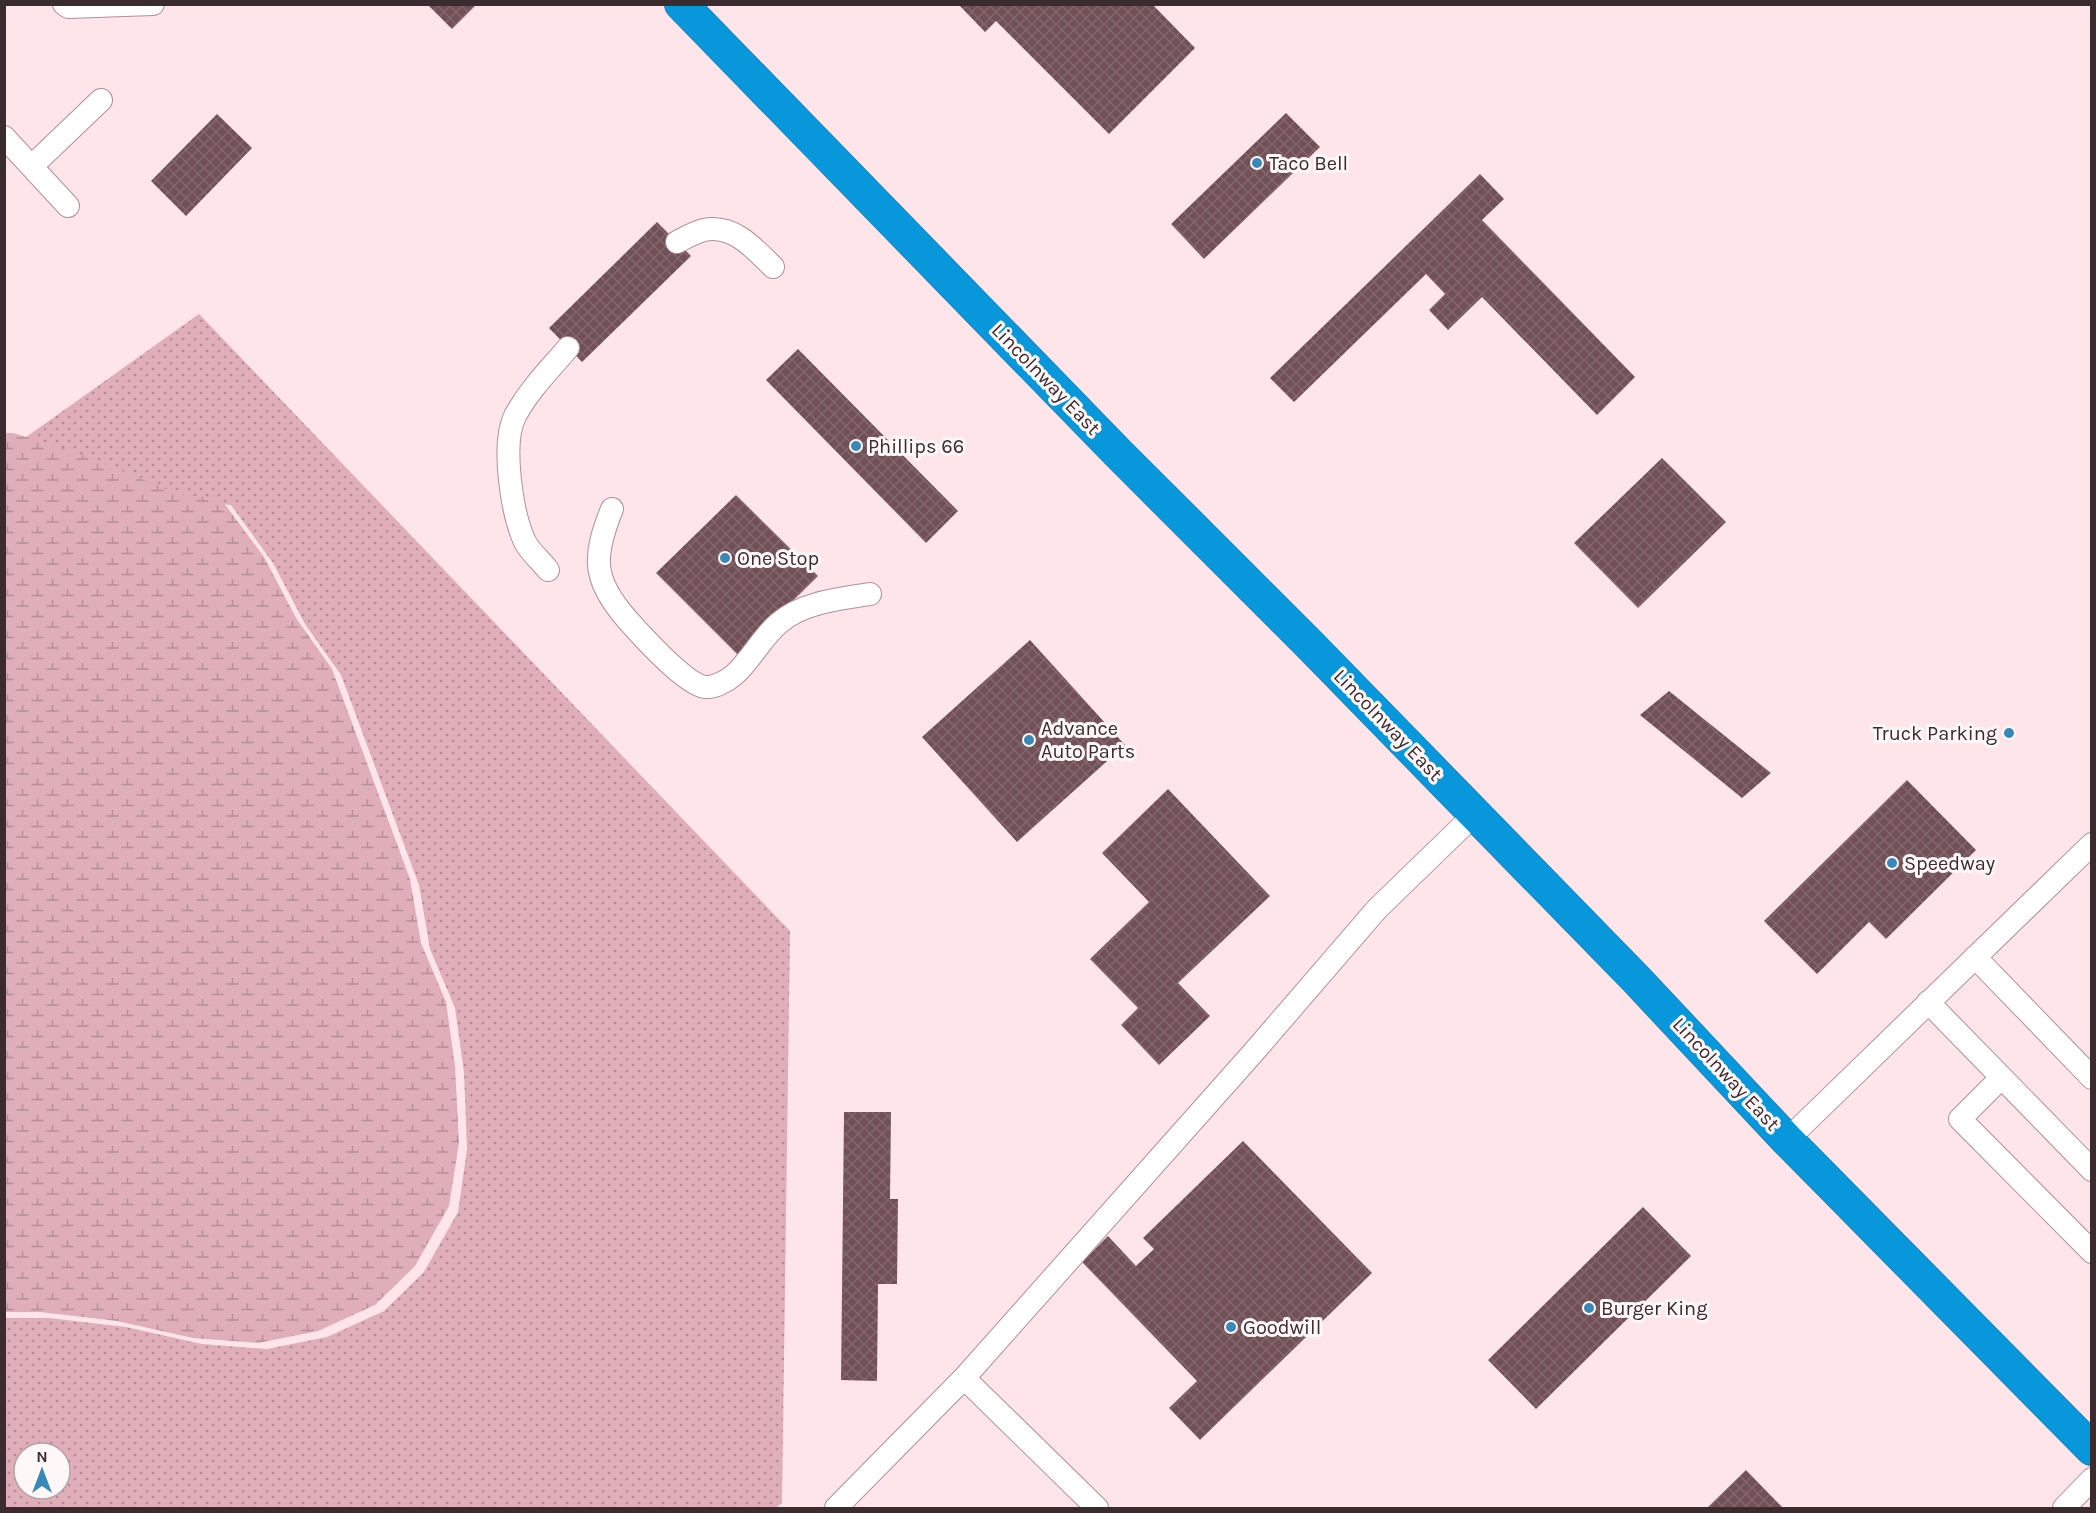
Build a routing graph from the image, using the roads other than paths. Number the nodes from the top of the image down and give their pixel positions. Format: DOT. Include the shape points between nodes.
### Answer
graph roads {
  1 [pos="64,4"];
  2 [pos="153,4"];
  3 [pos="681,4"];
  4 [pos="101,100"];
  5 [pos="4,137"];
  6 [pos="32,166"];
  7 [pos="68,206"];
  8 [pos="677,242"];
  9 [pos="773,267"];
  10 [pos="568,348"];
  11 [pos="612,509"];
  12 [pos="548,570"];
  13 [pos="870,594"];
  14 [pos="1475,814"];
  15 [pos="2091,844"];
  16 [pos="1975,957"];
  17 [pos="1928,1002"];
  18 [pos="2001,1078"];
  19 [pos="2091,1078"];
  20 [pos="1787,1140"];
  21 [pos="2091,1170"];
  22 [pos="2091,1252"];
  23 [pos="964,1378"];
  24 [pos="2091,1449"];
  25 [pos="2091,1479"];
  26 [pos="836,1509"];
  27 [pos="1097,1509"];
  28 [pos="2064,1509"];
  1 -- 2 [label="lane"];
  3 -- 14 [label="highway, Lincolnway East"];
  4 -- 6 [label="lane"];
  5 -- 6 [label="lane"];
  6 -- 7 [label="lane"];
  8 -- 9 [label="lane" via="704,230 722,230 738,236"];
  10 -- 12 [label="lane" via="532,388 514,419 508,444 515,513 526,543"];
  11 -- 13 [label="lane" via="598,560 609,599 687,679 705,687 722,683 734,674 779,622 804,608"];
  14 -- 20 [label="highway, Lincolnway East"];
  14 -- 23 [label="lane" via="1377,909"];
  15 -- 16 [label="lane"];
  16 -- 17 [label="lane"];
  16 -- 19 [label="lane"];
  17 -- 18 [label="lane"];
  17 -- 20 [label="lane"];
  18 -- 21 [label="lane"];
  18 -- 22 [label="lane" via="1960,1119"];
  20 -- 24 [label="highway, Lincolnway East"];
  23 -- 26 [label="lane"];
  23 -- 27 [label="lane"];
  25 -- 28 [label="lane"];
}
